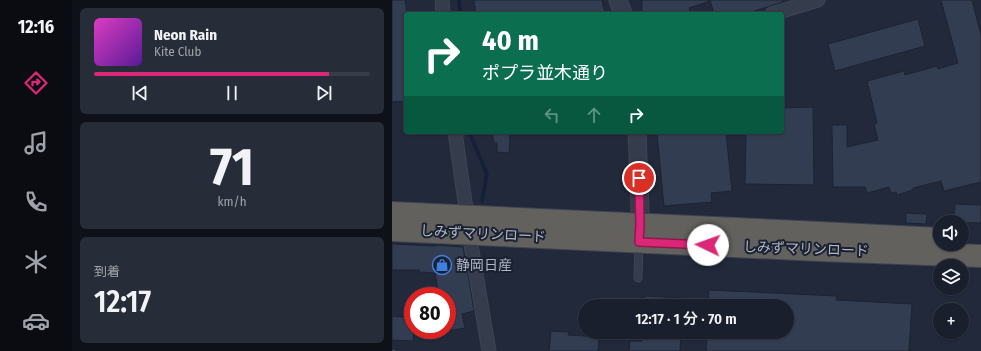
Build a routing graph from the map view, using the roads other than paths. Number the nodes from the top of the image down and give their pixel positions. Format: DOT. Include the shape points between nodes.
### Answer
graph roads {
  1 [pos="442,0"];
  2 [pos="618,0"];
  3 [pos="818,0"];
  4 [pos="443,12"];
  5 [pos="622,12"];
  6 [pos="779,12"];
  7 [pos="456,134"];
  8 [pos="637,134"];
  9 [pos="392,213"];
  10 [pos="468,225"];
  11 [pos="392,230"];
  12 [pos="639,233"];
  13 [pos="933,239"];
  14 [pos="969,241"];
  15 [pos="981,242"];
  16 [pos="981,256"];
  17 [pos="638,278"];
  18 [pos="489,351"];
  1 -- 4 [label="street"];
  2 -- 5 [label="street"];
  3 -- 6 [label="street"];
  7 -- 10 [label="street"];
  8 -- 12 [label="street"];
  9 -- 10 [label="highway, しみずマリンロード"];
  10 -- 11 [label="highway, しみずマリンロード"];
  10 -- 12 [label="highway, しみずマリンロード"];
  10 -- 18 [label="street"];
  12 -- 13 [label="highway, しみずマリンロード" via="812,232"];
  12 -- 16 [label="highway, しみずマリンロード" via="819,250"];
  12 -- 17 [label="lane"];
  14 -- 15 [label="highway"];
}
